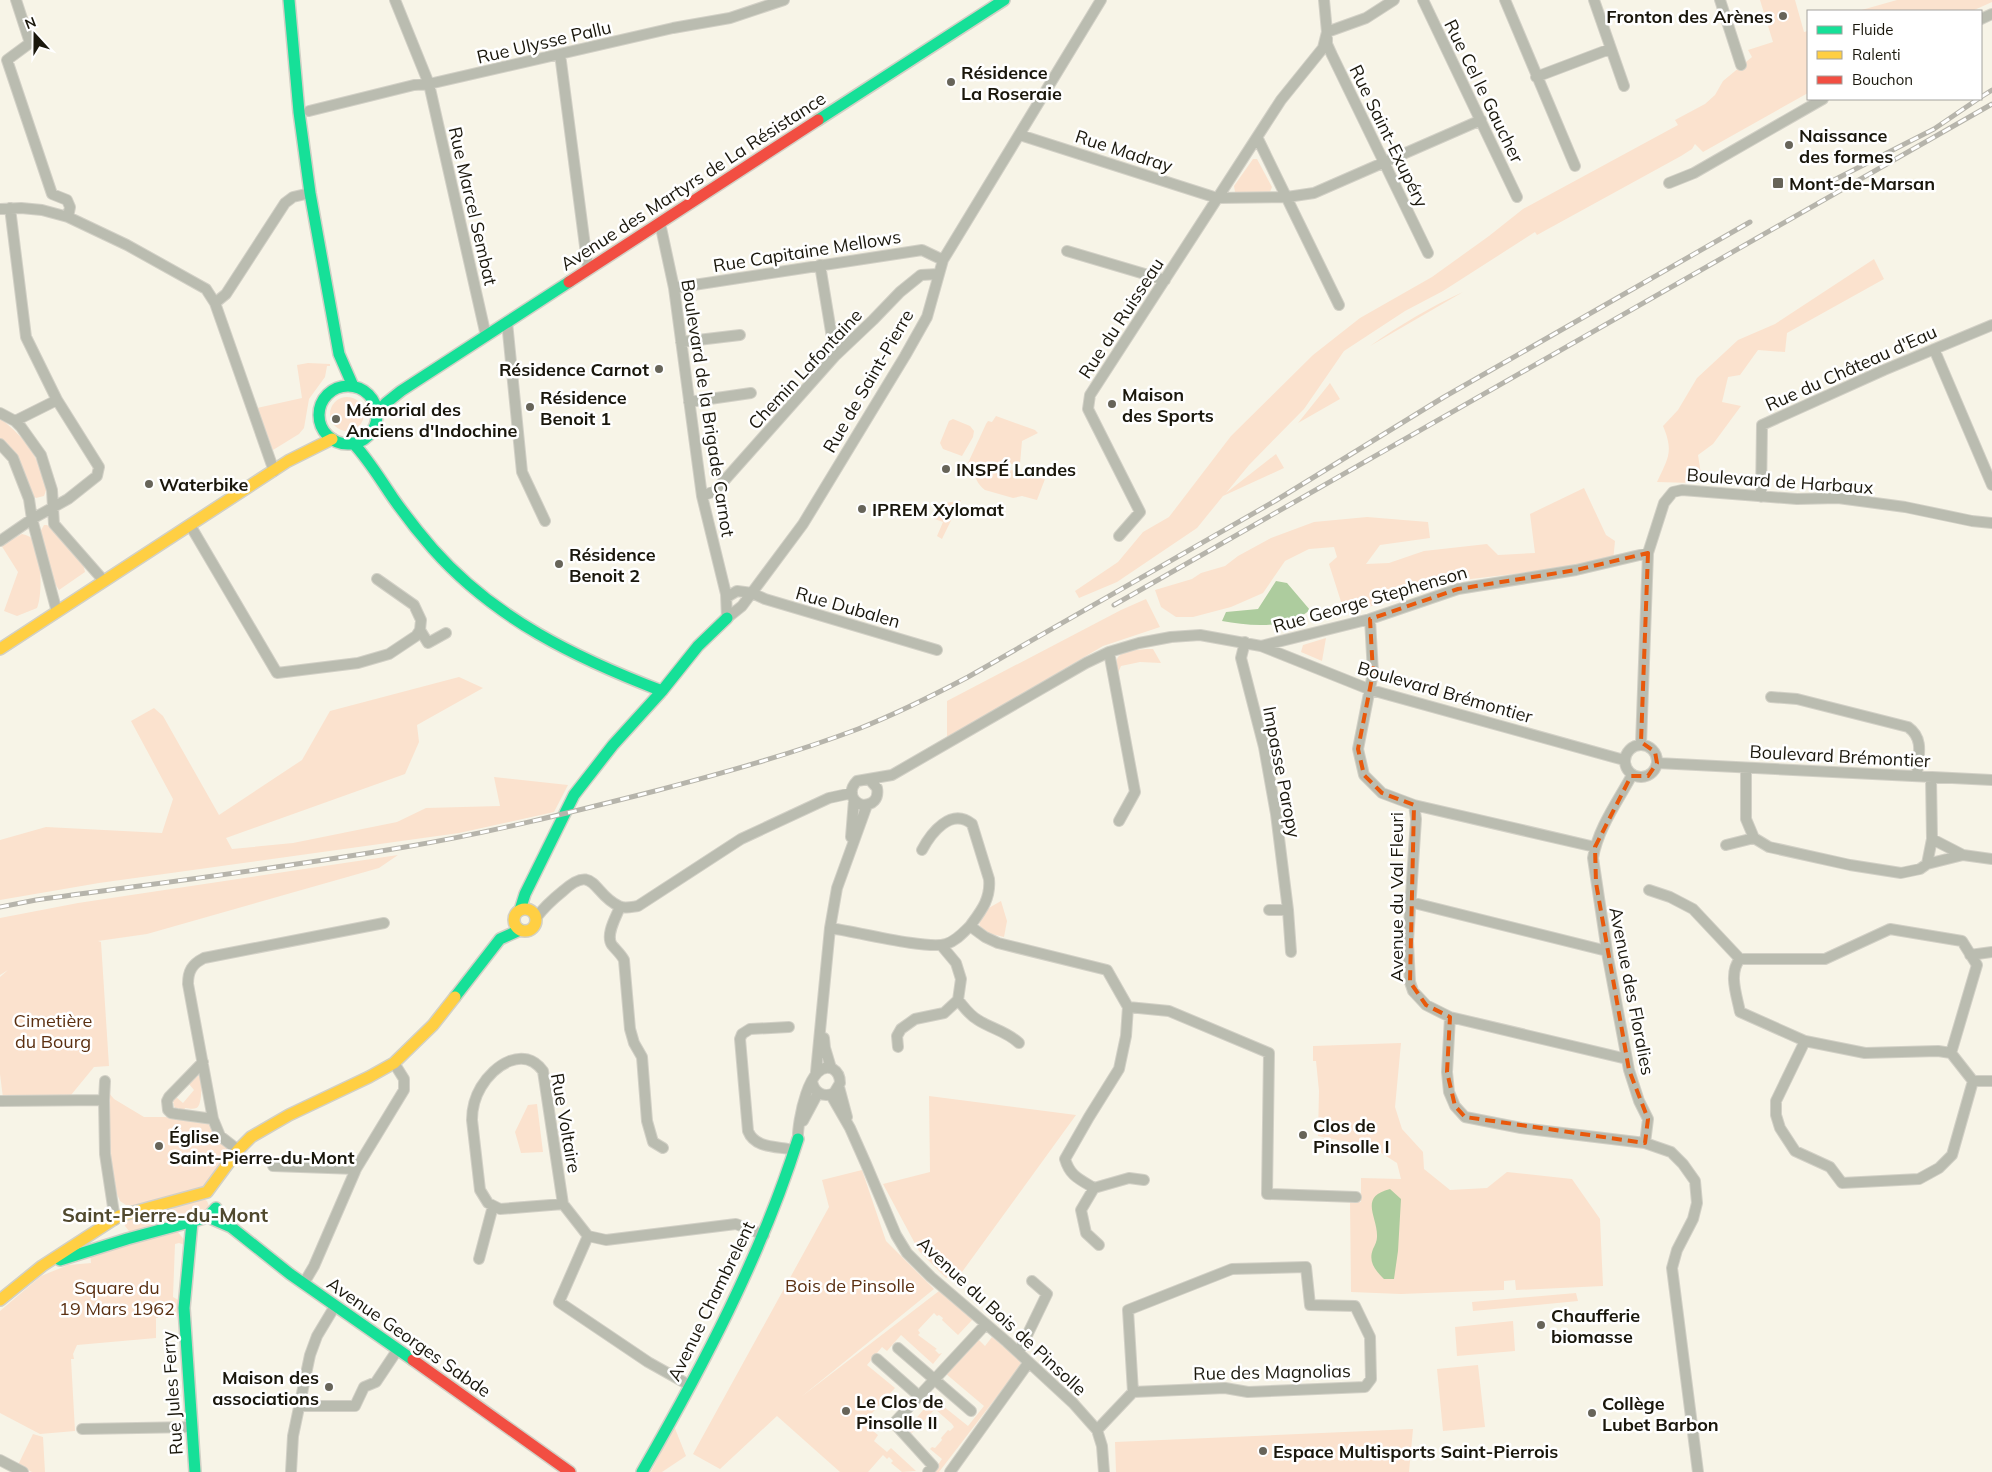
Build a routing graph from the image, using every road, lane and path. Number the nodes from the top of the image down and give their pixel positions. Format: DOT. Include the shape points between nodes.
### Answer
graph roads {
  1 [pos="16,0"];
  2 [pos="289,0"];
  3 [pos="395,0"];
  4 [pos="784,0"];
  5 [pos="1004,0"];
  6 [pos="1102,0"];
  7 [pos="1324,0"];
  8 [pos="1394,0"];
  9 [pos="1423,0"];
  10 [pos="1505,0"];
  11 [pos="1594,0"];
  12 [pos="1720,0"];
  13 [pos="1327,32"];
  14 [pos="1610,49"];
  15 [pos="560,54"];
  16 [pos="1741,65"];
  17 [pos="1536,77"];
  18 [pos="429,84"];
  19 [pos="1624,86"];
  20 [pos="1821,100"];
  21 [pos="309,111"];
  22 [pos="1481,120"];
  23 [pos="1020,135"];
  24 [pos="1258,139"];
  25 [pos="1384,163"];
  26 [pos="1574,166"];
  27 [pos="1669,183"];
  28 [pos="310,193"];
  29 [pos="1286,197"];
  30 [pos="1516,197"];
  31 [pos="1217,198"];
  32 [pos="5,208"];
  33 [pos="68,218"];
  34 [pos="660,223"];
  35 [pos="1068,252"];
  36 [pos="1428,253"];
  37 [pos="943,260"];
  38 [pos="820,265"];
  39 [pos="588,269"];
  40 [pos="938,274"];
  41 [pos="1165,280"];
  42 [pos="674,288"];
  43 [pos="215,303"];
  44 [pos="1339,305"];
  45 [pos="507,322"];
  46 [pos="1992,325"];
  47 [pos="740,335"];
  48 [pos="486,336"];
  49 [pos="681,342"];
  50 [pos="1934,349"];
  51 [pos="835,356"];
  52 [pos="340,358"];
  53 [pos="354,386"];
  54 [pos="334,388"];
  55 [pos="401,391"];
  56 [pos="366,392"];
  57 [pos="752,393"];
  58 [pos="57,400"];
  59 [pos="689,402"];
  60 [pos="0,413"];
  61 [pos="377,414"];
  62 [pos="15,421"];
  63 [pos="320,425"];
  64 [pos="370,434"];
  65 [pos="332,439"];
  66 [pos="353,443"];
  67 [pos="0,444"];
  68 [pos="288,462"];
  69 [pos="274,471"];
  70 [pos="382,478"];
  71 [pos="1992,485"];
  72 [pos="702,496"];
  73 [pos="1761,497"];
  74 [pos="52,508"];
  75 [pos="32,519"];
  76 [pos="544,521"];
  77 [pos="1992,523"];
  78 [pos="190,525"];
  79 [pos="1119,536"];
  80 [pos="0,541"];
  81 [pos="1648,553"];
  82 [pos="377,579"];
  83 [pos="104,581"];
  84 [pos="752,593"];
  85 [pos="727,597"];
  86 [pos="57,612"];
  87 [pos="727,618"];
  88 [pos="1370,619"];
  89 [pos="420,630"];
  90 [pos="446,633"];
  91 [pos="1245,642"];
  92 [pos="1261,646"];
  93 [pos="0,649"];
  94 [pos="937,650"];
  95 [pos="1109,652"];
  96 [pos="1371,690"];
  97 [pos="658,696"];
  98 [pos="1772,697"];
  99 [pos="1641,744"];
  100 [pos="1624,760"];
  101 [pos="1657,763"];
  102 [pos="1746,768"];
  103 [pos="892,775"];
  104 [pos="1632,775"];
  105 [pos="1917,776"];
  106 [pos="1932,777"];
  107 [pos="869,779"];
  108 [pos="1992,780"];
  109 [pos="878,792"];
  110 [pos="853,797"];
  111 [pos="867,805"];
  112 [pos="1414,805"];
  113 [pos="1118,821"];
  114 [pos="1754,838"];
  115 [pos="1932,839"];
  116 [pos="1726,845"];
  117 [pos="1595,847"];
  118 [pos="922,850"];
  119 [pos="850,851"];
  120 [pos="1963,855"];
  121 [pos="1992,859"];
  122 [pos="1928,864"];
  123 [pos="1649,890"];
  124 [pos="1410,902"];
  125 [pos="620,907"];
  126 [pos="528,909"];
  127 [pos="1269,910"];
  128 [pos="1288,910"];
  129 [pos="384,923"];
  130 [pos="517,926"];
  131 [pos="970,926"];
  132 [pos="830,928"];
  133 [pos="941,945"];
  134 [pos="1607,951"];
  135 [pos="1291,952"];
  136 [pos="1992,952"];
  137 [pos="1970,955"];
  138 [pos="1740,959"];
  139 [pos="823,993"];
  140 [pos="958,1000"];
  141 [pos="1128,1007"];
  142 [pos="1450,1017"];
  143 [pos="789,1027"];
  144 [pos="1805,1041"];
  145 [pos="1019,1043"];
  146 [pos="898,1047"];
  147 [pos="1951,1053"];
  148 [pos="1627,1059"];
  149 [pos="202,1062"];
  150 [pos="394,1063"];
  151 [pos="831,1068"];
  152 [pos="814,1076"];
  153 [pos="105,1081"];
  154 [pos="1973,1081"];
  155 [pos="1992,1081"];
  156 [pos="839,1087"];
  157 [pos="818,1093"];
  158 [pos="831,1095"];
  159 [pos="104,1100"];
  160 [pos="0,1101"];
  161 [pos="214,1119"];
  162 [pos="850,1128"];
  163 [pos="1646,1143"];
  164 [pos="796,1144"];
  165 [pos="663,1148"];
  166 [pos="238,1150"];
  167 [pos="273,1166"];
  168 [pos="356,1169"];
  169 [pos="1144,1180"];
  170 [pos="1094,1188"];
  171 [pos="112,1192"];
  172 [pos="1356,1197"];
  173 [pos="213,1201"];
  174 [pos="563,1204"];
  175 [pos="493,1206"];
  176 [pos="126,1212"];
  177 [pos="208,1217"];
  178 [pos="115,1220"];
  179 [pos="192,1222"];
  180 [pos="231,1227"];
  181 [pos="764,1235"];
  182 [pos="588,1236"];
  183 [pos="127,1238"];
  184 [pos="1099,1245"];
  185 [pos="479,1259"];
  186 [pos="42,1266"];
  187 [pos="1032,1280"];
  188 [pos="304,1283"];
  189 [pos="0,1300"];
  190 [pos="335,1306"];
  191 [pos="986,1324"];
  192 [pos="898,1348"];
  193 [pos="398,1349"];
  194 [pos="1019,1352"];
  195 [pos="877,1360"];
  196 [pos="1029,1362"];
  197 [pos="934,1380"];
  198 [pos="689,1385"];
  199 [pos="1133,1392"];
  200 [pos="919,1396"];
  201 [pos="300,1406"];
  202 [pos="971,1411"];
  203 [pos="192,1428"];
  204 [pos="82,1430"];
  205 [pos="1097,1430"];
  206 [pos="0,1460"];
  207 [pos="23,1472"];
  208 [pos="194,1472"];
  209 [pos="291,1472"];
  210 [pos="570,1472"];
  211 [pos="642,1472"];
  212 [pos="928,1472"];
  213 [pos="950,1472"];
  214 [pos="1104,1472"];
  215 [pos="1698,1472"];
  1 -- 33 [label="street" via="30,43 7,60 52,194 67,200 70,207"];
  2 -- 28 [label="street"];
  3 -- 18 [label="street, Rue Marcel Sembat"];
  4 -- 15 [label="street, Rue Ulysse Pallu" via="730,18"];
  5 -- 34 [label="street, Avenue des Martyrs de La Résistance"];
  6 -- 23 [label="street, Rue de Saint-Pierre"];
  7 -- 13 [label="street, Rue du Ruisseau"];
  8 -- 13 [label="street" via="1366,18"];
  9 -- 22 [label="street, Rue Cel le Gaucher"];
  10 -- 17 [label="street"];
  11 -- 14 [label="street"];
  12 -- 16 [label="street"];
  13 -- 24 [label="street, Rue du Ruisseau" via="1323,48 1281,100"];
  13 -- 25 [label="street, Rue Saint-Exupéry" via="1327,44"];
  14 -- 17 [label="street"];
  14 -- 19 [label="street"];
  15 -- 18 [label="street, Rue Ulysse Pallu"];
  15 -- 39 [label="street"];
  17 -- 26 [label="street"];
  18 -- 21 [label="street, Rue Ulysse Pallu"];
  18 -- 48 [label="street, Rue Marcel Sembat"];
  20 -- 27 [label="street" via="1694,173"];
  22 -- 25 [label="street"];
  22 -- 30 [label="street, Rue Cel le Gaucher"];
  23 -- 31 [label="street, Rue Madray"];
  23 -- 37 [label="street, Rue de Saint-Pierre"];
  24 -- 29 [label="street"];
  24 -- 31 [label="street, Rue du Ruisseau"];
  25 -- 29 [label="street" via="1314,193"];
  25 -- 36 [label="street, Rue Saint-Exupéry"];
  28 -- 43 [label="street" via="293,197 285,203 226,294"];
  28 -- 52 [label="street"];
  29 -- 31 [label="street"];
  29 -- 44 [label="street"];
  31 -- 41 [label="street, Rue du Ruisseau"];
  32 -- 33 [label="street" via="42,210"];
  32 -- 58 [label="street" via="26,337"];
  33 -- 43 [label="street" via="127,245 206,289"];
  34 -- 39 [label="street, Avenue des Martyrs de La Résistance"];
  34 -- 42 [label="street, Boulevard de la Brigade Carnot"];
  35 -- 41 [label="street"];
  37 -- 38 [label="street, Rue Capitaine Mellows" via="922,250"];
  37 -- 40 [label="street, Rue de Saint-Pierre"];
  38 -- 42 [label="street, Rue Capitaine Mellows"];
  38 -- 51 [label="street"];
  39 -- 45 [label="street, Avenue des Martyrs de La Résistance"];
  40 -- 51 [label="street, Chemin Lafontaine" via="921,275"];
  40 -- 84 [label="street, Rue de Saint-Pierre" via="927,317 905,356 803,524"];
  41 -- 79 [label="street, Rue du Ruisseau" via="1090,395 1088,409 1140,512"];
  42 -- 49 [label="street, Boulevard de la Brigade Carnot"];
  43 -- 69 [label="street"];
  45 -- 48 [label="street, Avenue des Martyrs de La Résistance"];
  45 -- 76 [label="street" via="522,472"];
  46 -- 50 [label="street, Rue du Château d'Eau"];
  47 -- 49 [label="street"];
  48 -- 55 [label="street, Avenue des Martyrs de La Résistance"];
  49 -- 59 [label="street, Boulevard de la Brigade Carnot"];
  50 -- 71 [label="street"];
  50 -- 73 [label="street, Rue du Château d'Eau" via="1762,425"];
  51 -- 72 [label="street, Chemin Lafontaine" via="715,491"];
  52 -- 53 [label="street"];
  52 -- 54 [label="street"];
  53 -- 54 [label="street"];
  53 -- 56 [label="street"];
  54 -- 63 [label="street" via="320,405"];
  55 -- 56 [label="street, Avenue des Martyrs de La Résistance" via="387,394"];
  55 -- 61 [label="street, Avenue des Martyrs de La Résistance"];
  56 -- 61 [label="street" via="374,400"];
  57 -- 59 [label="street"];
  58 -- 62 [label="street"];
  58 -- 74 [label="street" via="99,470 97,476"];
  59 -- 72 [label="street, Boulevard de la Brigade Carnot"];
  60 -- 62 [label="street"];
  61 -- 64 [label="street"];
  62 -- 74 [label="street" via="41,455 52,490"];
  63 -- 65 [label="street"];
  63 -- 68 [label="street"];
  64 -- 66 [label="street"];
  64 -- 70 [label="street"];
  65 -- 66 [label="street"];
  65 -- 68 [label="street"];
  66 -- 70 [label="street"];
  67 -- 75 [label="street" via="18,469 29,499"];
  68 -- 69 [label="street"];
  69 -- 78 [label="street"];
  70 -- 97 [label="street" via="392,497 434,550 491,604 546,641"];
  72 -- 85 [label="street, Boulevard de la Brigade Carnot"];
  73 -- 77 [label="street, Boulevard de Harbaux" via="1838,498 1905,506"];
  73 -- 81 [label="street, Boulevard de Harbaux" via="1682,490 1673,492 1664,503"];
  74 -- 75 [label="street"];
  74 -- 83 [label="street" via="54,524"];
  75 -- 80 [label="street"];
  75 -- 86 [label="street"];
  78 -- 83 [label="street"];
  78 -- 89 [label="street" via="277,673 358,662 389,654"];
  81 -- 88 [label="street, Rue George Stephenson" via="1576,570 1458,589"];
  81 -- 99 [label="street, Boulevard de Harbaux"];
  82 -- 89 [label="street" via="414,605 421,620"];
  83 -- 86 [label="street"];
  84 -- 85 [label="street" via="737,591"];
  84 -- 87 [label="street, Rue de Saint-Pierre"];
  84 -- 94 [label="street, Rue Dubalen" via="765,600"];
  85 -- 87 [label="street, Boulevard de la Brigade Carnot"];
  86 -- 93 [label="street"];
  87 -- 97 [label="street, Rue de Saint-Pierre" via="698,646"];
  88 -- 92 [label="street, Rue George Stephenson"];
  88 -- 96 [label="street, Avenue du Val Fleuri"];
  89 -- 90 [label="street" via="428,643"];
  91 -- 92 [label="street, Rue George Stephenson"];
  91 -- 95 [label="street, Rue George Stephenson" via="1200,635 1171,637"];
  91 -- 128 [label="street, Impasse Paropy" via="1241,658 1264,747"];
  92 -- 96 [label="street, Boulevard Brémontier"];
  95 -- 103 [label="street, Rue George Stephenson"];
  95 -- 113 [label="street" via="1135,792"];
  96 -- 100 [label="street, Boulevard Brémontier"];
  96 -- 112 [label="street, Avenue du Val Fleuri" via="1358,749 1364,775 1382,793"];
  97 -- 126 [label="street, Rue de Saint-Pierre" via="613,745 574,796"];
  98 -- 105 [label="street" via="1797,698 1908,726 1919,738"];
  99 -- 100 [label="street" via="1628,751"];
  99 -- 101 [label="street" via="1655,752"];
  100 -- 104 [label="street"];
  101 -- 102 [label="street, Boulevard Brémontier"];
  101 -- 104 [label="street" via="1648,776"];
  102 -- 105 [label="street, Boulevard Brémontier"];
  102 -- 114 [label="street" via="1746,820"];
  103 -- 107 [label="street, Rue George Stephenson"];
  103 -- 109 [label="street, Rue George Stephenson"];
  104 -- 117 [label="street, Avenue des Floralies"];
  105 -- 106 [label="street, Boulevard Brémontier"];
  106 -- 108 [label="street, Boulevard Brémontier"];
  106 -- 115 [label="street"];
  107 -- 109 [label="street"];
  107 -- 110 [label="street" via="857,781"];
  109 -- 111 [label="street" via="875,800"];
  110 -- 111 [label="street"];
  110 -- 119 [label="street, Avenue Chambrelent"];
  110 -- 125 [label="street" via="829,798 741,839 645,903 630,908"];
  111 -- 119 [label="street, Avenue Chambrelent"];
  112 -- 117 [label="street"];
  112 -- 124 [label="street, Avenue du Val Fleuri" via="1416,819"];
  114 -- 116 [label="street"];
  114 -- 122 [label="street" via="1769,847 1888,872 1911,872"];
  115 -- 120 [label="street"];
  115 -- 122 [label="street"];
  117 -- 134 [label="street, Avenue des Floralies" via="1593,858"];
  118 -- 131 [label="street" via="930,836 950,819 962,818 972,824 990,888 984,907"];
  119 -- 132 [label="street, Avenue Chambrelent" via="837,888"];
  120 -- 121 [label="street"];
  120 -- 122 [label="street"];
  123 -- 138 [label="street" via="1693,909"];
  124 -- 134 [label="street"];
  124 -- 142 [label="street, Avenue du Val Fleuri" via="1408,941 1413,991 1426,1005"];
  125 -- 126 [label="street" via="591,881 582,879 573,882 544,907"];
  125 -- 165 [label="street" via="609,938 624,960 630,1029 642,1057 647,1121 653,1142"];
  126 -- 130 [label="street, Rue de Saint-Pierre" via="515,916"];
  126 -- 130 [label="street" via="535,925 530,930"];
  127 -- 128 [label="street"];
  128 -- 135 [label="street, Impasse Paropy"];
  129 -- 149 [label="street" via="197,961 188,975 188,984"];
  130 -- 150 [label="street, Rue de Saint-Pierre" via="500,939 433,1025"];
  131 -- 133 [label="street" via="960,936"];
  131 -- 141 [label="street" via="998,944 1106,970"];
  132 -- 133 [label="street"];
  132 -- 139 [label="street, Avenue Chambrelent"];
  133 -- 140 [label="street" via="956,963 960,979"];
  134 -- 148 [label="street, Avenue des Floralies"];
  136 -- 137 [label="street"];
  137 -- 138 [label="street" via="1962,941 1890,929 1825,959"];
  137 -- 147 [label="street" via="1976,965"];
  138 -- 144 [label="street" via="1736,964 1734,983 1740,1012"];
  139 -- 151 [label="street, Avenue Chambrelent" via="825,1048"];
  139 -- 152 [label="street, Avenue Chambrelent"];
  140 -- 145 [label="street" via="978,1020 1009,1034"];
  140 -- 146 [label="street" via="944,1013 915,1019 902,1029 897,1036"];
  141 -- 170 [label="street" via="1119,1069 1065,1159 1068,1170"];
  141 -- 172 [label="street" via="1169,1011 1269,1052 1267,1194"];
  142 -- 148 [label="street, Avenue du Val Fleuri"];
  142 -- 163 [label="street" via="1449,1092 1465,1117 1521,1128"];
  143 -- 164 [label="street" via="750,1029 740,1039 751,1138 758,1143"];
  144 -- 147 [label="street" via="1865,1053"];
  144 -- 154 [label="street" via="1776,1101 1776,1115 1780,1128 1795,1151 1830,1167 1842,1183 1919,1179 1939,1168 1952,1156"];
  147 -- 154 [label="street"];
  148 -- 163 [label="street, Avenue des Floralies" via="1639,1101 1648,1119"];
  149 -- 161 [label="street"];
  149 -- 161 [label="street" via="167,1101 168,1110"];
  150 -- 166 [label="street, Rue de Saint-Pierre" via="266,1127"];
  150 -- 168 [label="street" via="404,1079 404,1090"];
  151 -- 152 [label="street" via="823,1068"];
  151 -- 156 [label="street" via="838,1074"];
  152 -- 157 [label="street"];
  152 -- 164 [label="street, Avenue Chambrelent" via="803,1105"];
  153 -- 159 [label="street"];
  154 -- 155 [label="street"];
  156 -- 158 [label="street"];
  156 -- 162 [label="street, Avenue du Bois de Pinsolle"];
  157 -- 158 [label="street"];
  157 -- 164 [label="street, Avenue Chambrelent" via="804,1117"];
  158 -- 162 [label="street, Avenue du Bois de Pinsolle"];
  159 -- 160 [label="street"];
  159 -- 171 [label="street" via="105,1154"];
  161 -- 166 [label="street" via="220,1136"];
  162 -- 191 [label="street, Avenue du Bois de Pinsolle" via="896,1235 907,1252"];
  163 -- 215 [label="street" via="1671,1152 1695,1181 1697,1192 1693,1219 1672,1268"];
  164 -- 181 [label="street, Avenue Chambrelent"];
  166 -- 173 [label="street, Rue de Saint-Pierre" via="221,1175"];
  167 -- 168 [label="street"];
  168 -- 188 [label="street"];
  169 -- 170 [label="street" via="1129,1178"];
  170 -- 184 [label="street" via="1081,1210 1086,1233"];
  171 -- 176 [label="street"];
  171 -- 178 [label="street"];
  173 -- 176 [label="street"];
  173 -- 177 [label="street, Rue de Saint-Pierre"];
  173 -- 180 [label="street"];
  174 -- 175 [label="street" via="508,1209"];
  174 -- 175 [label="street, Rue Voltaire" via="545,1076 532,1061 516,1058 498,1067 488,1077 480,1087 472,1109 480,1190"];
  174 -- 182 [label="street, Rue Voltaire"];
  175 -- 185 [label="street"];
  176 -- 178 [label="street"];
  177 -- 179 [label="street"];
  177 -- 180 [label="street"];
  178 -- 183 [label="street" via="118,1232"];
  178 -- 186 [label="street"];
  179 -- 183 [label="street"];
  179 -- 203 [label="street, Rue Jules Ferry" via="184,1308"];
  180 -- 188 [label="street, Avenue Georges Sabde"];
  181 -- 182 [label="street" via="736,1224 606,1240"];
  181 -- 198 [label="street, Avenue Chambrelent"];
  182 -- 198 [label="street" via="559,1302 648,1362"];
  183 -- 186 [label="street"];
  186 -- 189 [label="street"];
  187 -- 194 [label="street" via="1047,1294"];
  188 -- 190 [label="street, Avenue Georges Sabde"];
  190 -- 193 [label="street, Avenue Georges Sabde"];
  190 -- 201 [label="street" via="312,1348"];
  191 -- 194 [label="street, Avenue du Bois de Pinsolle"];
  191 -- 197 [label="street"];
  192 -- 197 [label="street"];
  193 -- 201 [label="street" via="376,1382 364,1388 355,1406"];
  193 -- 210 [label="street, Avenue Georges Sabde"];
  194 -- 196 [label="street, Avenue du Bois de Pinsolle"];
  195 -- 200 [label="street"];
  196 -- 205 [label="street, Avenue du Bois de Pinsolle" via="1074,1403"];
  196 -- 213 [label="street"];
  197 -- 200 [label="street"];
  197 -- 202 [label="street"];
  198 -- 211 [label="street, Avenue Chambrelent"];
  199 -- 199 [label="street, Rue des Magnolias" via="1128,1310 1232,1269 1306,1268 1310,1306 1355,1306 1370,1337 1371,1380 1365,1387"];
  199 -- 205 [label="street"];
  200 -- 212 [label="street" via="894,1423 933,1466"];
  201 -- 209 [label="street" via="293,1436"];
  203 -- 204 [label="street"];
  203 -- 208 [label="street, Rue Jules Ferry"];
  205 -- 214 [label="street, Avenue du Bois de Pinsolle"];
  206 -- 207 [label="street"];
}
